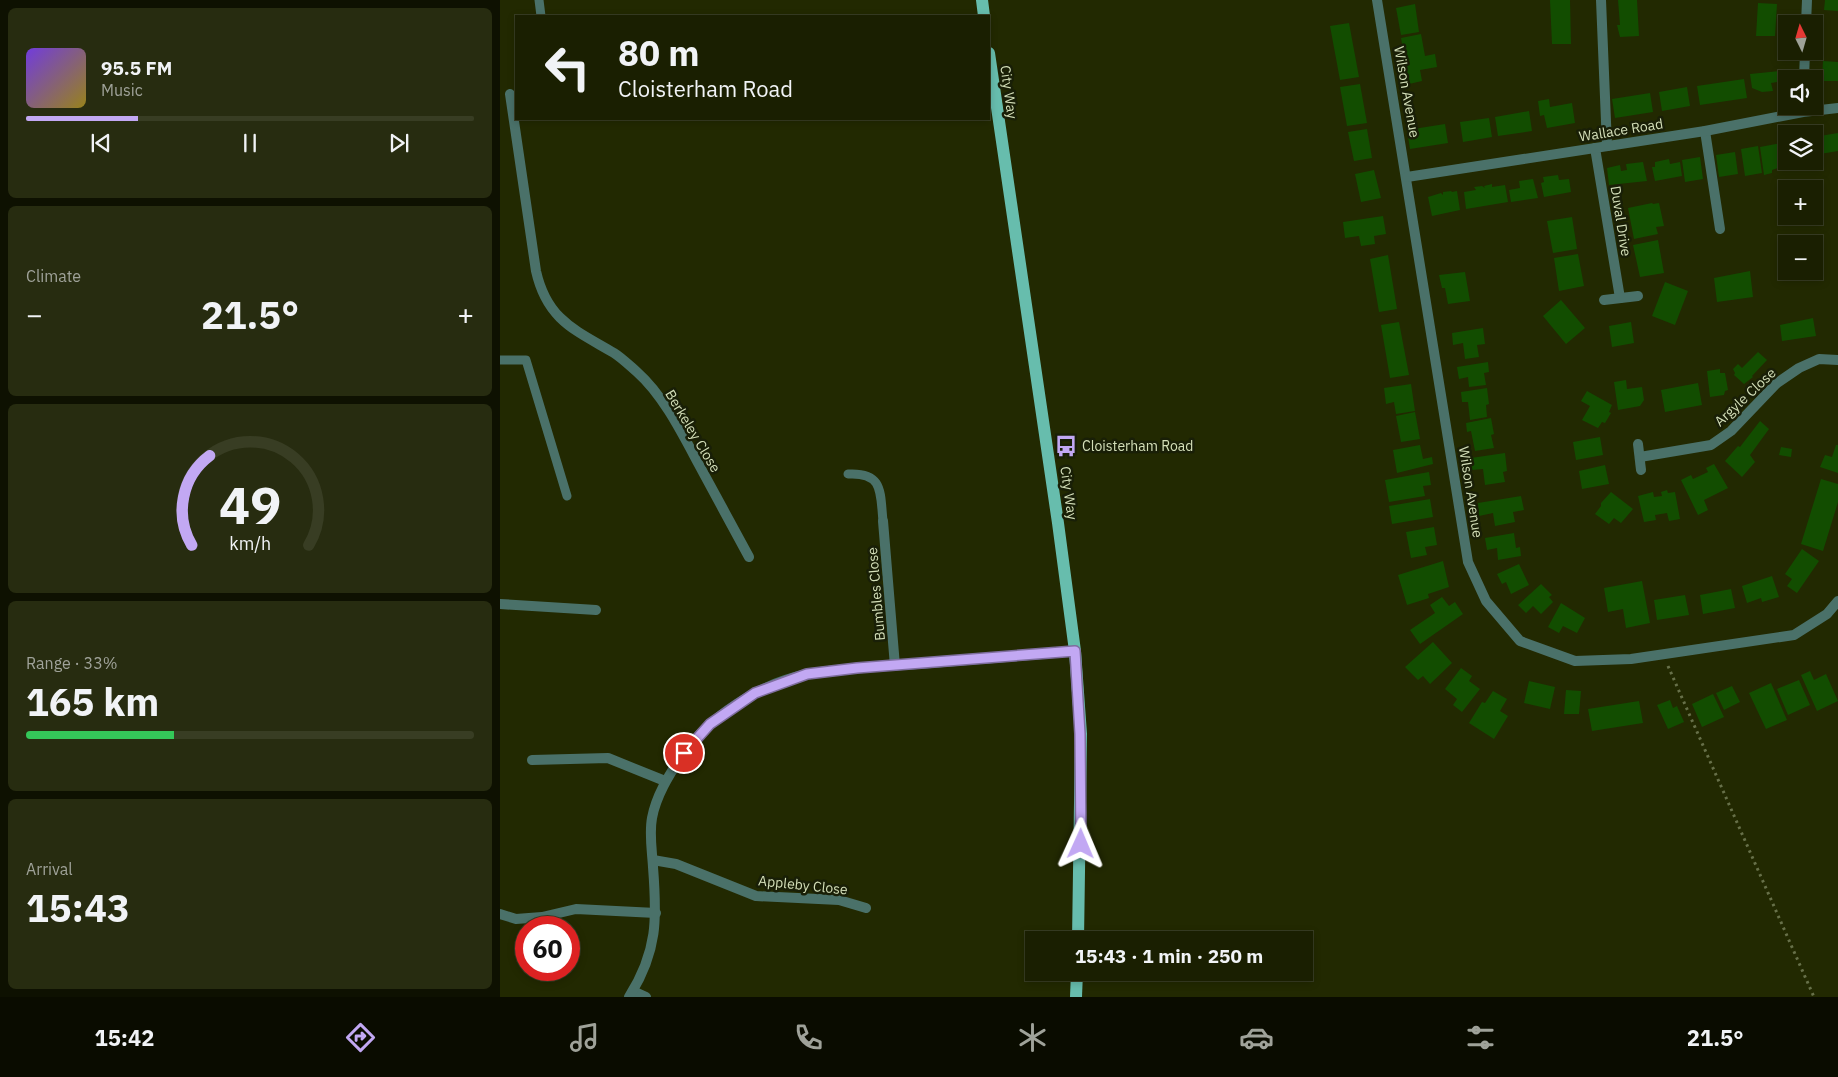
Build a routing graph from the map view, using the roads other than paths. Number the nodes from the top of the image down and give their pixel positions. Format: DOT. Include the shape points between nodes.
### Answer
graph roads {
  1 [pos="539,0"];
  2 [pos="982,0"];
  3 [pos="1377,0"];
  4 [pos="1601,0"];
  5 [pos="1807,0"];
  6 [pos="541,15"];
  7 [pos="984,15"];
  8 [pos="1806,15"];
  9 [pos="990,65"];
  10 [pos="509,94"];
  11 [pos="1823,108"];
  12 [pos="1838,108"];
  13 [pos="1778,115"];
  14 [pos="1705,131"];
  15 [pos="1608,146"];
  16 [pos="1595,148"];
  17 [pos="1407,177"];
  18 [pos="1720,229"];
  19 [pos="1638,296"];
  20 [pos="1620,298"];
  21 [pos="1604,300"];
  22 [pos="500,360"];
  23 [pos="1838,360"];
  24 [pos="1638,444"];
  25 [pos="1640,457"];
  26 [pos="1641,470"];
  27 [pos="848,474"];
  28 [pos="567,496"];
  29 [pos="883,521"];
  30 [pos="749,557"];
  31 [pos="1838,600"];
  32 [pos="500,604"];
  33 [pos="596,610"];
  34 [pos="1075,651"];
  35 [pos="895,666"];
  36 [pos="532,760"];
  37 [pos="665,781"];
  38 [pos="653,860"];
  39 [pos="866,908"];
  40 [pos="656,913"];
  41 [pos="500,914"];
  42 [pos="1078,931"];
  43 [pos="1077,981"];
  44 [pos="631,994"];
  45 [pos="646,997"];
  46 [pos="1076,997"];
  1 -- 6 [label="lane"];
  2 -- 7 [label="main road"];
  3 -- 17 [label="street, Wilson Avenue"];
  4 -- 15 [label="street"];
  5 -- 8 [label="street"];
  9 -- 34 [label="main road, City Way"];
  10 -- 30 [label="street, Berkeley Close" via="536,272 547,300 564,324 616,354 640,374 666,407"];
  11 -- 12 [label="street, Wallace Road"];
  13 -- 14 [label="street, Wallace Road"];
  14 -- 15 [label="street, Wallace Road"];
  14 -- 18 [label="street"];
  15 -- 16 [label="street, Wallace Road"];
  16 -- 17 [label="street, Wallace Road"];
  16 -- 20 [label="street, Duval Drive"];
  17 -- 31 [label="street, Wilson Avenue" via="1468,562 1486,601 1520,641 1574,661 1631,659 1794,635 1827,614"];
  19 -- 20 [label="street"];
  20 -- 21 [label="street"];
  22 -- 28 [label="lane" via="526,360"];
  23 -- 25 [label="street, Argyle Close" via="1819,360 1799,368 1777,383 1731,431 1711,445"];
  24 -- 25 [label="street"];
  25 -- 26 [label="street"];
  27 -- 29 [label="lane" via="862,473 876,480"];
  29 -- 35 [label="street, Bumbles Close"];
  32 -- 33 [label="street"];
  34 -- 35 [label="street"];
  34 -- 42 [label="main road, City Way" via="1081,753"];
  35 -- 37 [label="street" via="807,674 755,693 710,724 690,744"];
  36 -- 37 [label="street" via="608,758"];
  37 -- 38 [label="street" via="652,816 650,839"];
  38 -- 39 [label="street, Appleby Close" via="676,864 756,896 839,900"];
  38 -- 40 [label="street"];
  40 -- 41 [label="street" via="576,909 516,919"];
  40 -- 44 [label="street" via="652,946"];
  43 -- 46 [label="main road"];
  44 -- 45 [label="street"];
}
